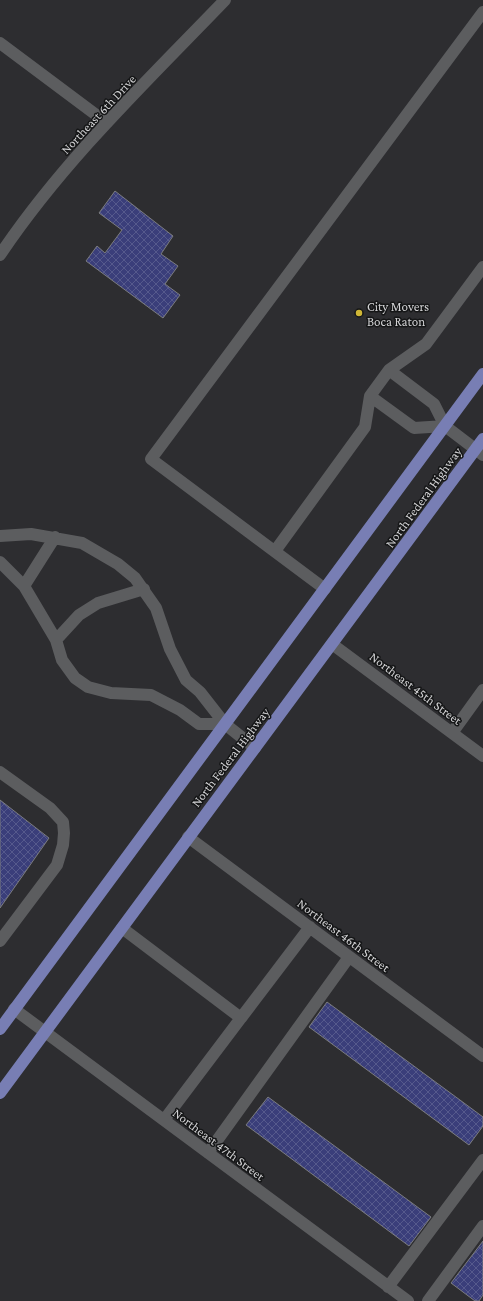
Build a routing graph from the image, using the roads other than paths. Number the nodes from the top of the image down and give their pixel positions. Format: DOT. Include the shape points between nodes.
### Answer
graph roads {
  1 [pos="225,0"];
  2 [pos="483,12"];
  3 [pos="0,43"];
  4 [pos="106,123"];
  5 [pos="0,255"];
  6 [pos="483,266"];
  7 [pos="389,370"];
  8 [pos="483,374"];
  9 [pos="370,396"];
  10 [pos="445,426"];
  11 [pos="483,438"];
  12 [pos="479,452"];
  13 [pos="0,536"];
  14 [pos="55,537"];
  15 [pos="274,551"];
  16 [pos="0,562"];
  17 [pos="24,586"];
  18 [pos="325,588"];
  19 [pos="144,589"];
  20 [pos="56,640"];
  21 [pos="332,644"];
  22 [pos="483,690"];
  23 [pos="225,724"];
  24 [pos="452,733"];
  25 [pos="255,748"];
  26 [pos="483,756"];
  27 [pos="0,772"];
  28 [pos="188,837"];
  29 [pos="310,927"];
  30 [pos="122,928"];
  31 [pos="0,942"];
  32 [pos="349,957"];
  33 [pos="14,1009"];
  34 [pos="241,1018"];
  35 [pos="0,1028"];
  36 [pos="45,1032"];
  37 [pos="481,1050"];
  38 [pos="0,1093"];
  39 [pos="164,1120"];
  40 [pos="208,1153"];
  41 [pos="483,1160"];
  42 [pos="483,1226"];
  43 [pos="388,1287"];
  44 [pos="408,1301"];
  45 [pos="428,1301"];
  1 -- 4 [label="street, Northeast 6th Drive"];
  2 -- 15 [label="street" via="151,459"];
  3 -- 4 [label="street"];
  4 -- 5 [label="street, Northeast 6th Drive" via="52,186"];
  6 -- 7 [label="street" via="426,344"];
  7 -- 9 [label="street"];
  7 -- 10 [label="street" via="434,404"];
  8 -- 10 [label="main road, North Federal Highway"];
  9 -- 10 [label="street" via="414,428"];
  9 -- 15 [label="street" via="365,427"];
  10 -- 12 [label="street"];
  10 -- 18 [label="main road, North Federal Highway"];
  11 -- 12 [label="main road, North Federal Highway"];
  12 -- 21 [label="main road, North Federal Highway"];
  13 -- 14 [label="street" via="31,534"];
  14 -- 17 [label="street"];
  14 -- 19 [label="street" via="82,543 102,554 124,569"];
  15 -- 18 [label="street"];
  16 -- 17 [label="street"];
  17 -- 20 [label="street"];
  18 -- 23 [label="main road, North Federal Highway"];
  19 -- 20 [label="street" via="98,603 79,615"];
  19 -- 23 [label="street" via="156,608 177,666"];
  20 -- 23 [label="street" via="62,660 75,678 88,687 110,693 151,695 180,710 199,724"];
  21 -- 24 [label="street, Northeast 45th Street"];
  21 -- 25 [label="main road, North Federal Highway"];
  22 -- 24 [label="street"];
  23 -- 25 [label="street"];
  23 -- 33 [label="main road, North Federal Highway"];
  24 -- 26 [label="street, Northeast 45th Street"];
  25 -- 28 [label="main road, North Federal Highway"];
  27 -- 31 [label="street" via="50,808 63,822 64,832 57,865"];
  28 -- 29 [label="street, Northeast 46th Street"];
  28 -- 30 [label="main road, North Federal Highway"];
  29 -- 32 [label="street, Northeast 46th Street"];
  29 -- 34 [label="street"];
  30 -- 34 [label="street"];
  30 -- 36 [label="main road, North Federal Highway"];
  32 -- 37 [label="street, Northeast 46th Street"];
  32 -- 40 [label="street"];
  33 -- 35 [label="main road, North Federal Highway"];
  33 -- 36 [label="street, Northeast 47th Street"];
  34 -- 39 [label="street"];
  36 -- 38 [label="main road, North Federal Highway"];
  36 -- 39 [label="street, Northeast 47th Street"];
  39 -- 40 [label="street, Northeast 47th Street"];
  40 -- 43 [label="street, Northeast 47th Street"];
  41 -- 43 [label="street"];
  42 -- 45 [label="street"];
  43 -- 44 [label="street, Northeast 47th Street"];
}
